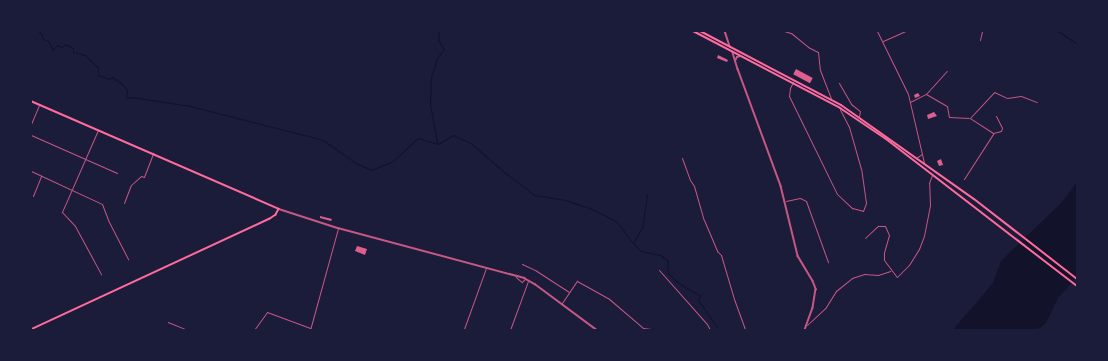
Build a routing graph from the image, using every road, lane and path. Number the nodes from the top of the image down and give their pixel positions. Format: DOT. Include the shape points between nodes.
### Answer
graph roads {
  1 [pos="693,31"];
  2 [pos="700,31"];
  3 [pos="725,31"];
  4 [pos="784,31"];
  5 [pos="877,31"];
  6 [pos="905,31"];
  7 [pos="982,31"];
  8 [pos="727,37"];
  9 [pos="980,40"];
  10 [pos="882,41"];
  11 [pos="722,42"];
  12 [pos="730,46"];
  13 [pos="733,51"];
  14 [pos="741,55"];
  15 [pos="735,61"];
  16 [pos="947,71"];
  17 [pos="793,82"];
  18 [pos="839,83"];
  19 [pos="926,94"];
  20 [pos="831,99"];
  21 [pos="31,101"];
  22 [pos="910,102"];
  23 [pos="1037,102"];
  24 [pos="40,105"];
  25 [pos="840,108"];
  26 [pos="996,116"];
  27 [pos="859,117"];
  28 [pos="970,118"];
  29 [pos="31,124"];
  30 [pos="98,130"];
  31 [pos="994,133"];
  32 [pos="31,135"];
  33 [pos="152,153"];
  34 [pos="922,154"];
  35 [pos="916,157"];
  36 [pos="682,158"];
  37 [pos="84,159"];
  38 [pos="924,164"];
  39 [pos="31,171"];
  40 [pos="117,173"];
  41 [pos="932,174"];
  42 [pos="42,175"];
  43 [pos="964,179"];
  44 [pos="71,189"];
  45 [pos="33,196"];
  46 [pos="786,201"];
  47 [pos="124,203"];
  48 [pos="279,209"];
  49 [pos="338,228"];
  50 [pos="865,238"];
  51 [pos="128,259"];
  52 [pos="828,262"];
  53 [pos="522,264"];
  54 [pos="486,268"];
  55 [pos="659,270"];
  56 [pos="891,271"];
  57 [pos="101,274"];
  58 [pos="513,275"];
  59 [pos="524,278"];
  60 [pos="1077,278"];
  61 [pos="528,280"];
  62 [pos="1077,286"];
  63 [pos="569,292"];
  64 [pos="561,303"];
  65 [pos="168,322"];
  66 [pos="807,325"];
  67 [pos="310,329"];
  68 [pos="464,329"];
  69 [pos="31,330"];
  70 [pos="188,330"];
  71 [pos="254,330"];
  72 [pos="510,330"];
  73 [pos="597,330"];
  74 [pos="659,330"];
  75 [pos="710,330"];
  76 [pos="746,330"];
  77 [pos="805,330"];
  1 -- 13 [label="main road"];
  2 -- 11 [label="main road"];
  3 -- 8 [label="street"];
  4 -- 20 [label="street" via="818,52 820,70"];
  5 -- 10 [label="street"];
  6 -- 10 [label="street"];
  7 -- 9 [label="street"];
  8 -- 11 [label="street"];
  8 -- 12 [label="street"];
  10 -- 22 [label="street"];
  11 -- 12 [label="main road"];
  12 -- 20 [label="main road"];
  13 -- 14 [label="main road"];
  13 -- 15 [label="street"];
  14 -- 15 [label="street"];
  14 -- 17 [label="main road"];
  15 -- 46 [label="street"];
  16 -- 19 [label="street"];
  17 -- 25 [label="main road"];
  17 -- 25 [label="street" via="789,96 837,194 852,208 862,211 866,203 861,169"];
  18 -- 27 [label="street" via="851,104 860,111"];
  19 -- 22 [label="street"];
  19 -- 28 [label="street" via="947,106 950,117"];
  20 -- 27 [label="main road"];
  21 -- 24 [label="main road"];
  22 -- 34 [label="street"];
  23 -- 28 [label="street" via="1022,96 1006,98 994,92"];
  24 -- 29 [label="street"];
  24 -- 30 [label="main road"];
  25 -- 41 [label="main road"];
  26 -- 31 [label="street" via="1002,128 1001,131"];
  27 -- 35 [label="main road"];
  28 -- 31 [label="street"];
  30 -- 33 [label="main road"];
  30 -- 37 [label="street"];
  31 -- 43 [label="street"];
  32 -- 37 [label="street"];
  33 -- 47 [label="street" via="144,177 141,176 131,185"];
  33 -- 48 [label="main road"];
  34 -- 35 [label="street"];
  34 -- 38 [label="street"];
  35 -- 38 [label="main road"];
  36 -- 76 [label="street" via="704,220 721,255"];
  37 -- 40 [label="street"];
  37 -- 44 [label="street"];
  38 -- 60 [label="main road"];
  39 -- 42 [label="street"];
  41 -- 56 [label="street" via="929,183 930,206 919,250 897,277"];
  41 -- 62 [label="main road"];
  42 -- 44 [label="street"];
  42 -- 45 [label="street"];
  44 -- 51 [label="street" via="102,204"];
  44 -- 57 [label="street" via="63,214 75,226"];
  46 -- 52 [label="street" via="800,198 806,202"];
  46 -- 66 [label="street" via="798,256 816,289"];
  48 -- 49 [label="street"];
  48 -- 69 [label="main road" via="270,219"];
  49 -- 54 [label="street"];
  49 -- 67 [label="street"];
  50 -- 56 [label="street" via="878,226 885,226 889,235 884,260"];
  53 -- 63 [label="street"];
  54 -- 58 [label="street"];
  54 -- 68 [label="street"];
  55 -- 75 [label="street"];
  56 -- 66 [label="street" via="852,278 836,291 826,307"];
  58 -- 59 [label="street"];
  58 -- 59 [label="lane" via="522,282"];
  59 -- 61 [label="street"];
  61 -- 64 [label="street"];
  61 -- 72 [label="street"];
  63 -- 64 [label="street"];
  63 -- 74 [label="street" via="576,281 608,298 643,328"];
  64 -- 73 [label="street"];
  65 -- 70 [label="lane"];
  66 -- 77 [label="street"];
  67 -- 71 [label="street" via="267,312"];
}
